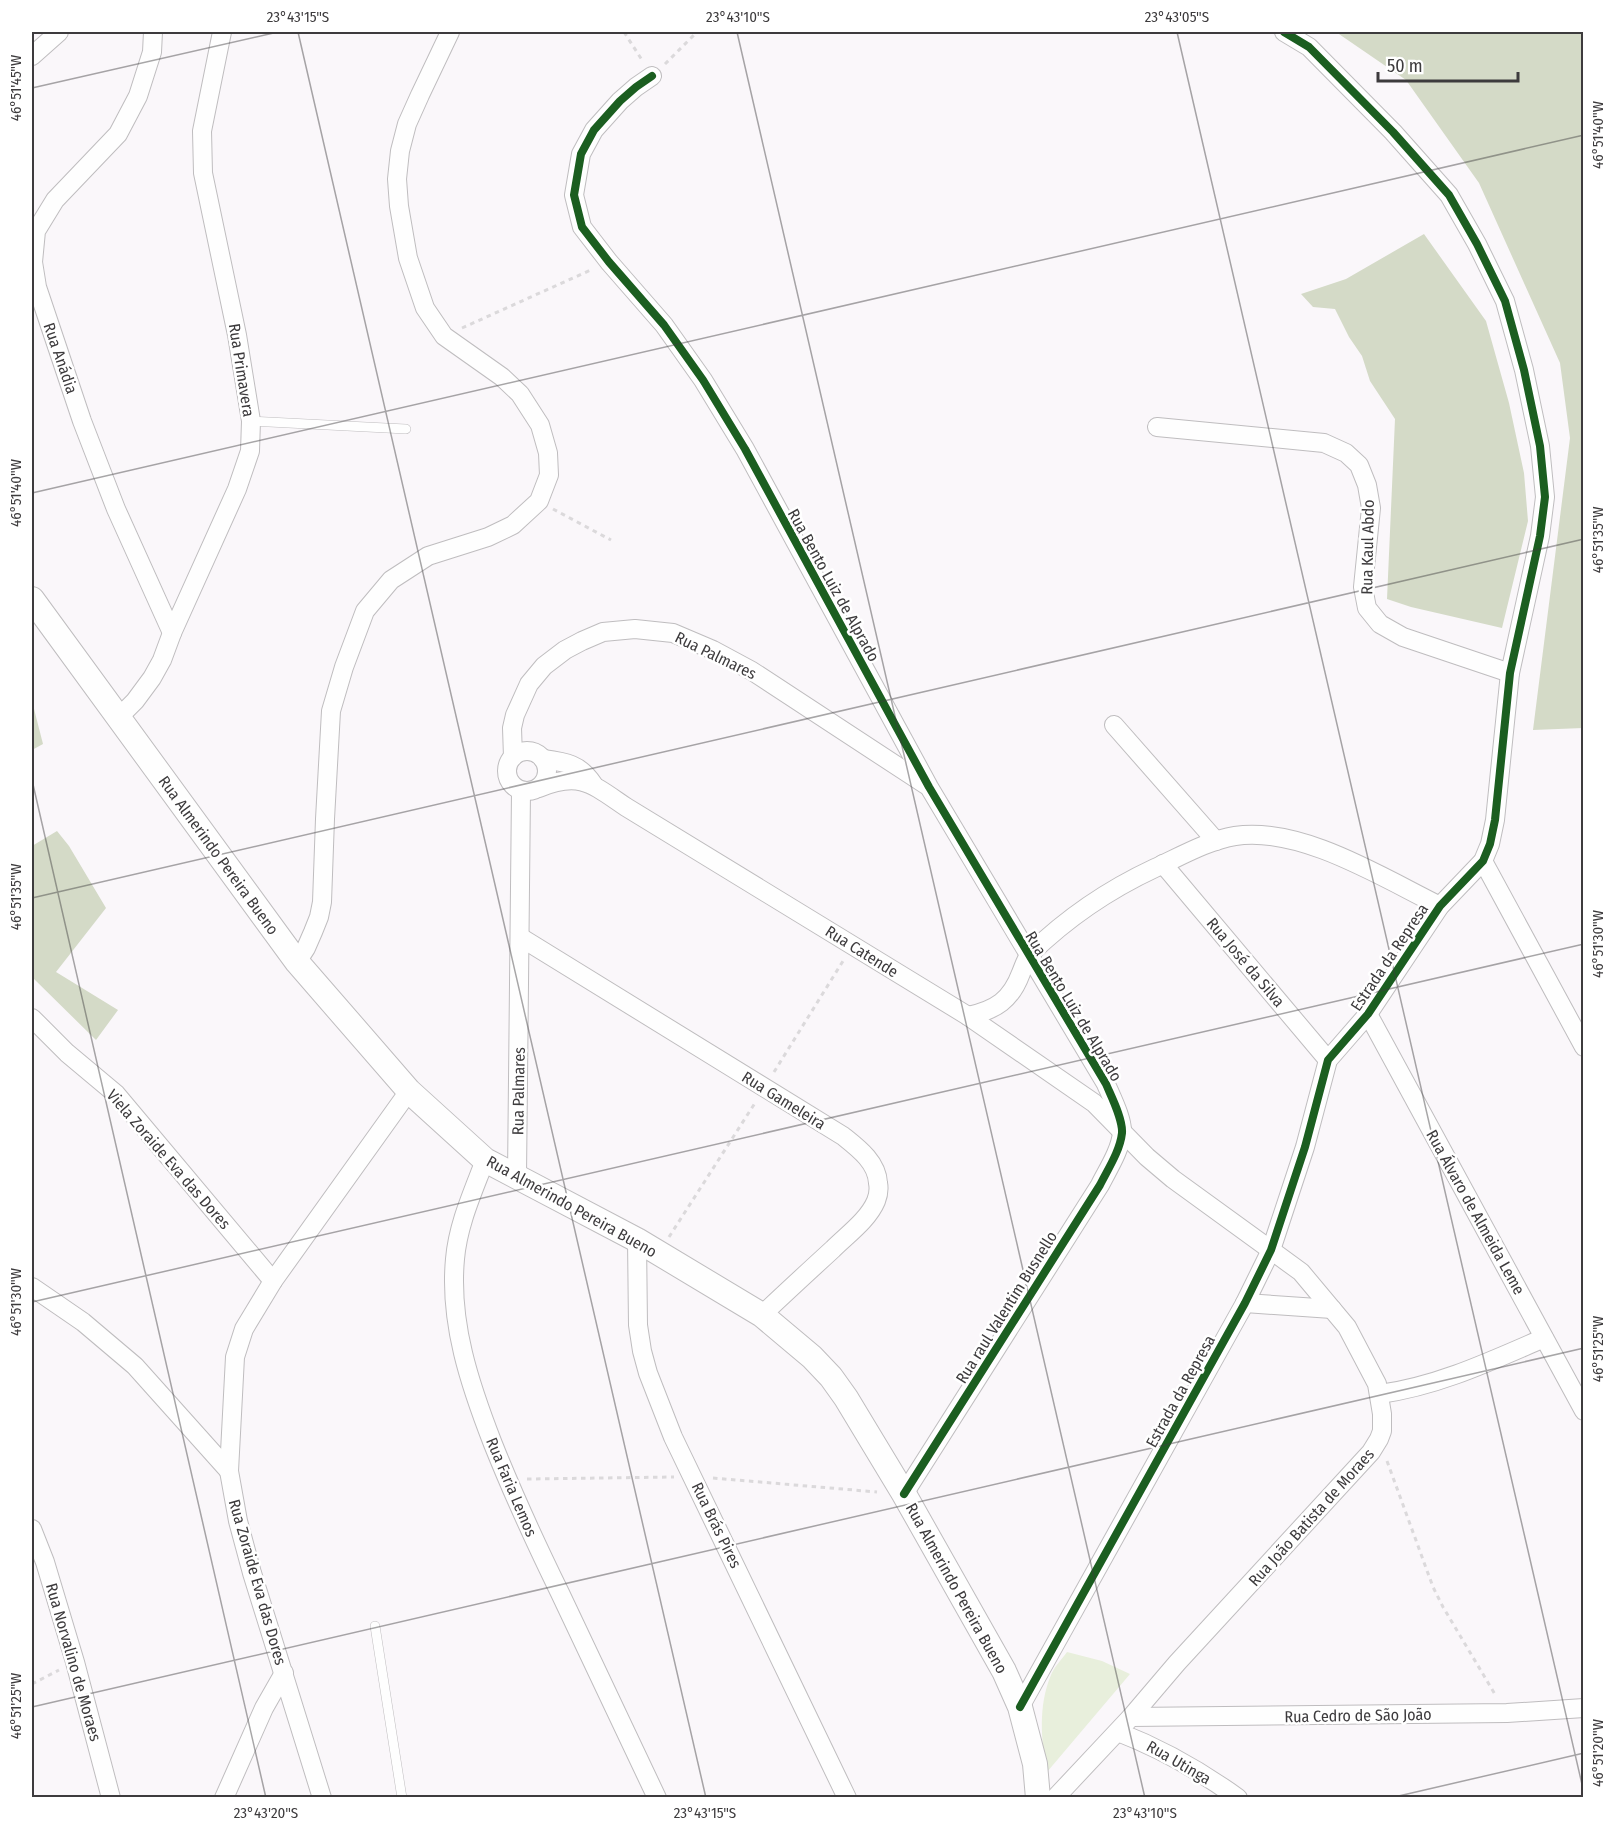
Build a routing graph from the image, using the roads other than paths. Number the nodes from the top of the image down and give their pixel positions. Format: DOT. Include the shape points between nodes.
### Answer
graph roads {
  1 [pos="59,32"];
  2 [pos="153,32"];
  3 [pos="222,32"];
  4 [pos="450,32"];
  5 [pos="1284,32"];
  6 [pos="32,56"];
  7 [pos="652,76"];
  8 [pos="251,421"];
  9 [pos="1157,427"];
  10 [pos="406,429"];
  11 [pos="32,599"];
  12 [pos="172,633"];
  13 [pos="1510,673"];
  14 [pos="119,717"];
  15 [pos="1114,725"];
  16 [pos="513,757"];
  17 [pos="543,759"];
  18 [pos="593,784"];
  19 [pos="929,787"];
  20 [pos="530,789"];
  21 [pos="1216,841"];
  22 [pos="1483,861"];
  23 [pos="1164,864"];
  24 [pos="1440,906"];
  25 [pos="520,937"];
  26 [pos="1028,955"];
  27 [pos="297,962"];
  28 [pos="1368,1014"];
  29 [pos="968,1016"];
  30 [pos="32,1018"];
  31 [pos="1584,1047"];
  32 [pos="1328,1060"];
  33 [pos="409,1091"];
  34 [pos="1122,1131"];
  35 [pos="485,1160"];
  36 [pos="517,1176"];
  37 [pos="637,1240"];
  38 [pos="1271,1250"];
  39 [pos="273,1281"];
  40 [pos="32,1287"];
  41 [pos="1245,1303"];
  42 [pos="1332,1309"];
  43 [pos="762,1315"];
  44 [pos="1544,1338"];
  45 [pos="1380,1394"];
  46 [pos="1584,1411"];
  47 [pos="229,1471"];
  48 [pos="904,1494"];
  49 [pos="32,1529"];
  50 [pos="375,1626"];
  51 [pos="284,1673"];
  52 [pos="1020,1707"];
  53 [pos="1584,1708"];
  54 [pos="1131,1717"];
  55 [pos="1118,1732"];
  56 [pos="111,1797"];
  57 [pos="224,1797"];
  58 [pos="322,1797"];
  59 [pos="402,1797"];
  60 [pos="657,1797"];
  61 [pos="847,1797"];
  62 [pos="1038,1797"];
  63 [pos="1055,1797"];
  64 [pos="1238,1797"];
  1 -- 6 [label="street"];
  2 -- 12 [label="street, Rua Anádia" via="152,52 138,96 118,134 55,200 36,231 33,261 37,287 82,421 116,509"];
  3 -- 8 [label="street, Rua Primavera" via="202,131 203,173"];
  4 -- 27 [label="street" via="407,124 400,151 399,206 408,258 425,308 444,336 502,376 520,394 540,425 549,475 539,501 513,525 428,556 407,568 391,580 365,611 331,711 322,902 313,932"];
  5 -- 13 [label="street, Estrada da Represa" via="1309,47 1449,195 1505,301 1540,446 1545,497"];
  7 -- 19 [label="street, Rua Bento Luiz de Alprado" via="620,100 594,130 581,154 574,195 582,227 664,325 703,380 745,449"];
  8 -- 10 [label="lane"];
  8 -- 12 [label="street, Rua Primavera" via="250,451 237,489"];
  9 -- 13 [label="street, Rua Kaul Abdo" via="1324,444 1346,453 1359,465 1371,508 1363,587 1367,608 1380,624 1403,637"];
  11 -- 14 [label="main road, Rua Almerindo Pereira Bueno"];
  12 -- 14 [label="street, Rua Primavera" via="152,678"];
  13 -- 22 [label="street, Estrada da Represa" via="1495,820"];
  14 -- 27 [label="main road, Rua Almerindo Pereira Bueno"];
  15 -- 21 [label="street"];
  16 -- 17 [label="street" via="531,752"];
  16 -- 19 [label="street, Rua Palmares" via="515,715 529,684 544,666 565,650 603,632 635,629 672,633 752,671"];
  16 -- 20 [label="street, Rua Palmares" via="507,776 515,788"];
  17 -- 18 [label="street, Rua Catende" via="577,767"];
  17 -- 20 [label="street, Rua Palmares" via="546,777"];
  18 -- 20 [label="street, Rua Catende" via="555,781"];
  18 -- 29 [label="street, Rua Catende"];
  19 -- 26 [label="street, Rua Bento Luiz de Alprado"];
  20 -- 25 [label="street, Rua Palmares"];
  21 -- 23 [label="street"];
  21 -- 24 [label="street" via="1261,835 1328,851"];
  22 -- 24 [label="street, Estrada da Represa"];
  22 -- 31 [label="street"];
  23 -- 26 [label="street" via="1089,905"];
  23 -- 32 [label="street, Rua José da Silva"];
  24 -- 28 [label="street, Estrada da Represa"];
  25 -- 36 [label="street, Rua Palmares"];
  25 -- 43 [label="street, Rua Gameleira" via="843,1136 872,1164 878,1192 869,1212"];
  26 -- 29 [label="street" via="1013,992 999,1005"];
  26 -- 34 [label="street, Rua Bento Luiz de Alprado" via="1106,1084"];
  27 -- 33 [label="main road, Rua Almerindo Pereira Bueno"];
  28 -- 32 [label="street, Estrada da Represa"];
  28 -- 44 [label="street, Rua Álvaro de Almeida Leme"];
  29 -- 34 [label="street, Rua Catende" via="1094,1103"];
  30 -- 39 [label="street, Viela Zoraide Eva das Dores" via="116,1094"];
  32 -- 38 [label="street, Estrada da Represa"];
  33 -- 35 [label="main road, Rua Almerindo Pereira Bueno"];
  33 -- 39 [label="street, Rua Zoraide Eva das Dores"];
  34 -- 38 [label="street, Rua João Batista de Moraes" via="1173,1179"];
  34 -- 48 [label="street, Rua raul Valentim Busnello" via="1116,1154 1100,1185"];
  35 -- 36 [label="main road, Rua Almerindo Pereira Bueno"];
  35 -- 60 [label="street, Rua Faria Lemos" via="459,1230 455,1258 455,1299 464,1358 512,1490"];
  36 -- 37 [label="main road, Rua Almerindo Pereira Bueno"];
  37 -- 43 [label="main road, Rua Almerindo Pereira Bueno"];
  37 -- 61 [label="street, Rua Brás Pires" via="638,1325 648,1373 673,1437"];
  38 -- 41 [label="street, Estrada da Represa"];
  38 -- 42 [label="street, Rua João Batista de Moraes" via="1301,1272"];
  39 -- 47 [label="street, Rua Zoraide Eva das Dores" via="244,1329 235,1357"];
  40 -- 47 [label="street" via="84,1322 135,1366"];
  41 -- 42 [label="street"];
  41 -- 52 [label="street, Estrada da Represa"];
  42 -- 45 [label="street, Rua João Batista de Moraes" via="1362,1352"];
  43 -- 48 [label="main road, Rua Almerindo Pereira Bueno" via="831,1377"];
  44 -- 45 [label="street" via="1428,1384"];
  44 -- 46 [label="street, Rua Álvaro de Almeida Leme"];
  45 -- 54 [label="street, Rua João Batista de Moraes" via="1382,1431 1371,1452"];
  47 -- 51 [label="street, Rua Zoraide Eva das Dores" via="249,1562"];
  48 -- 52 [label="main road, Rua Almerindo Pereira Bueno" via="987,1638"];
  49 -- 56 [label="street, Rua Norvalino de Moraes" via="75,1662"];
  50 -- 59 [label="lane"];
  51 -- 57 [label="street"];
  51 -- 58 [label="street, Rua Zoraide Eva das Dores"];
  52 -- 62 [label="main road, Rua Almerindo Pereira Bueno" via="1035,1764"];
  53 -- 54 [label="street, Rua Cedro de São João" via="1507,1713"];
  54 -- 55 [label="street, Rua João Batista de Moraes"];
  55 -- 63 [label="street, Rua João Batista de Moraes"];
  55 -- 64 [label="street, Rua Utinga" via="1181,1760"];
}
